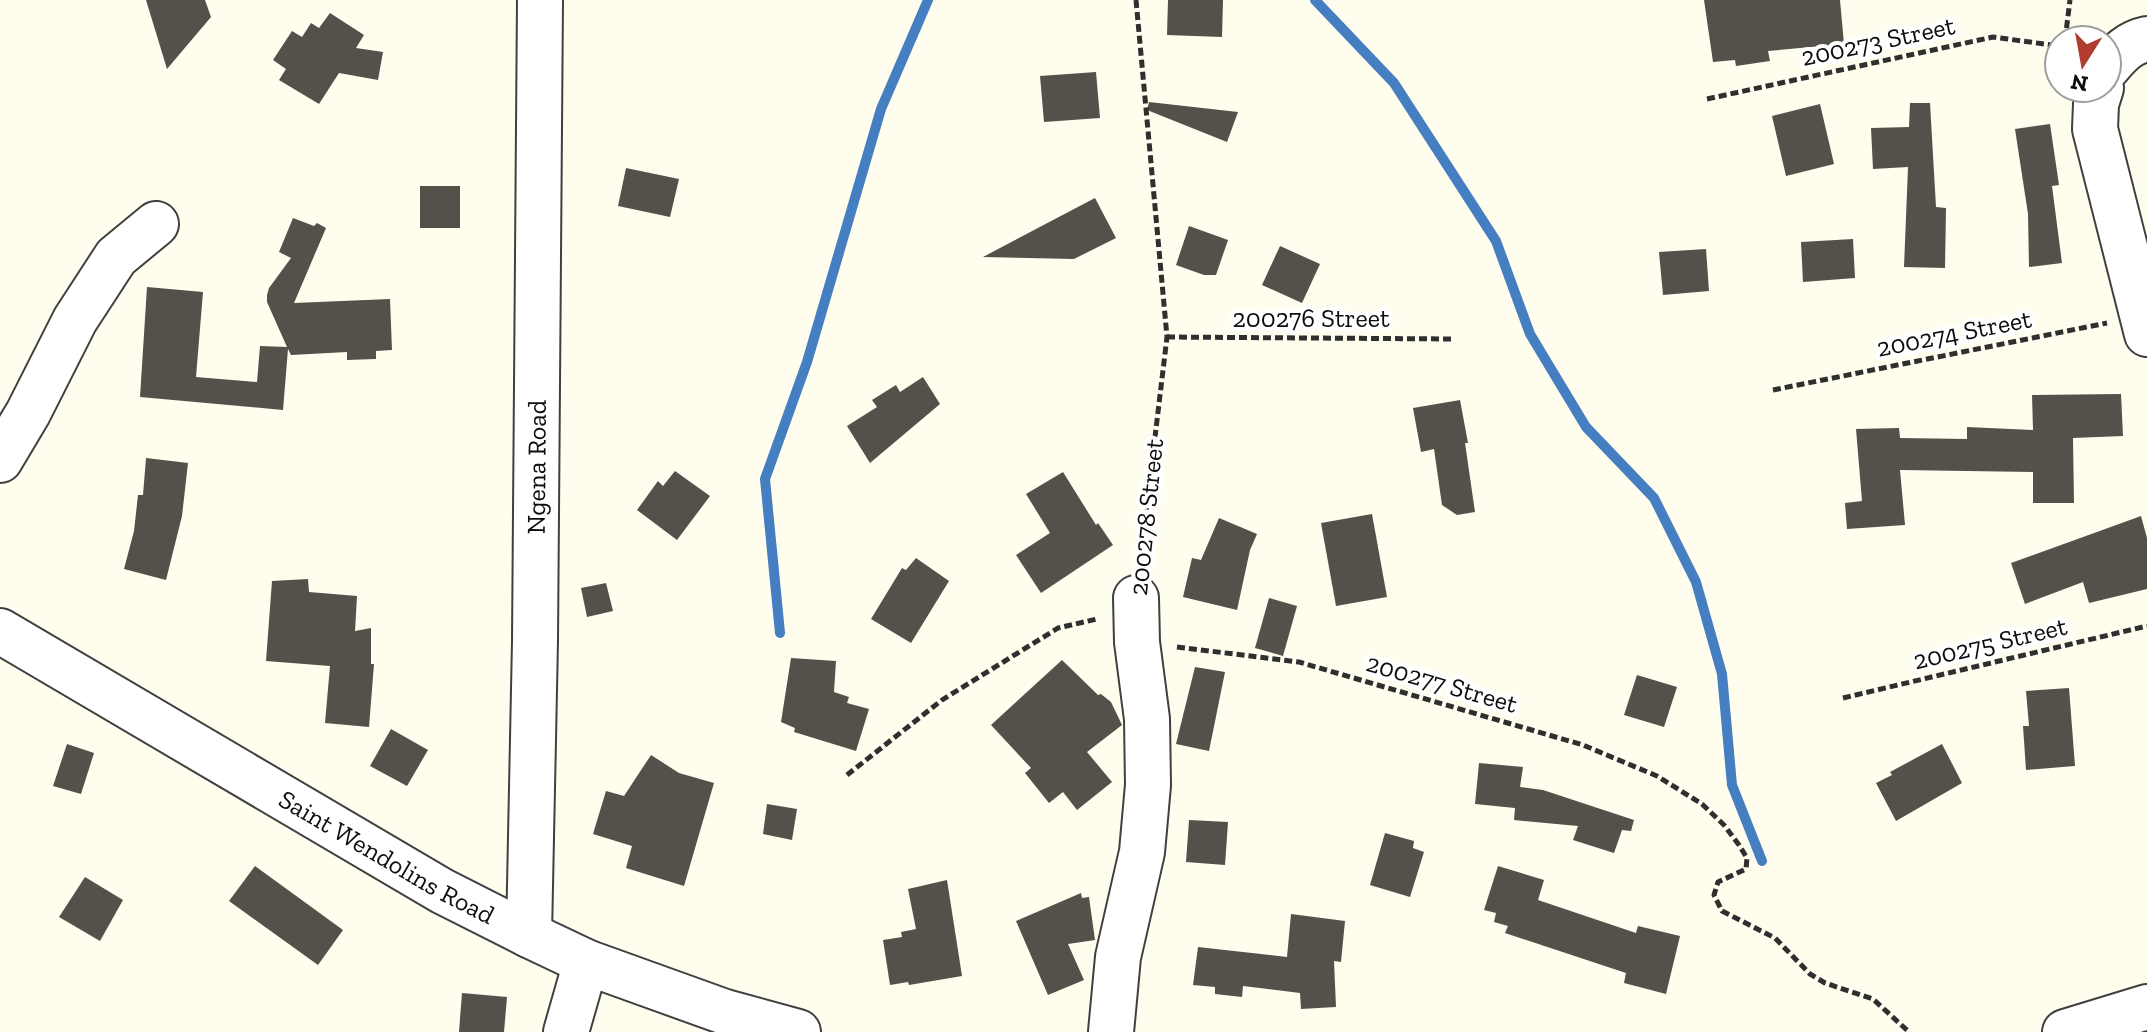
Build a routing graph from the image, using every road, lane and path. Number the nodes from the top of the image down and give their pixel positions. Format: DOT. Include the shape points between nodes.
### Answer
graph roads {
  1 [pos="540,0"];
  2 [pos="1136,0"];
  3 [pos="2070,0"];
  4 [pos="2067,24"];
  5 [pos="2147,39"];
  6 [pos="2043,44"];
  7 [pos="2123,49"];
  8 [pos="1707,99"];
  9 [pos="2096,104"];
  10 [pos="156,224"];
  11 [pos="2145,325"];
  12 [pos="1167,337"];
  13 [pos="1454,339"];
  14 [pos="1773,390"];
  15 [pos="0,460"];
  16 [pos="1136,598"];
  17 [pos="2147,626"];
  18 [pos="0,631"];
  19 [pos="1137,642"];
  20 [pos="1843,698"];
  21 [pos="847,775"];
  22 [pos="529,935"];
  23 [pos="586,962"];
  24 [pos="2147,1007"];
  25 [pos="566,1032"];
  26 [pos="798,1032"];
  27 [pos="1111,1032"];
  28 [pos="1909,1032"];
  29 [pos="2065,1032"];
  1 -- 22 [label="street, Ngena Road"];
  2 -- 12 [label="path, 200278 Street"];
  3 -- 4 [label="path"];
  5 -- 7 [label="street"];
  6 -- 8 [label="path, 200273 Street" via="1993,37"];
  9 -- 11 [label="street" via="2095,129"];
  10 -- 15 [label="street" via="116,257 75,320"];
  11 -- 14 [label="path, 200274 Street"];
  12 -- 13 [label="path, 200276 Street"];
  12 -- 16 [label="path, 200278 Street"];
  16 -- 19 [label="street, 200278 Street"];
  17 -- 20 [label="path, 200275 Street"];
  18 -- 22 [label="street, Saint Wendolins Road" via="442,891"];
  19 -- 21 [label="path" via="1116,615 1058,628 942,700"];
  19 -- 27 [label="street, 200278 Street" via="1147,719 1148,785 1142,852 1118,957"];
  19 -- 28 [label="path, 200277 Street" via="1299,662 1583,745 1657,776 1702,804 1747,858 1742,873 1718,882 1714,895 1722,911 1775,938 1825,983 1873,999"];
  22 -- 23 [label="street, Saint Wendolins Road"];
  23 -- 25 [label="street"];
  23 -- 26 [label="street, Saint Wendolins Road"];
  24 -- 29 [label="street"];
}
